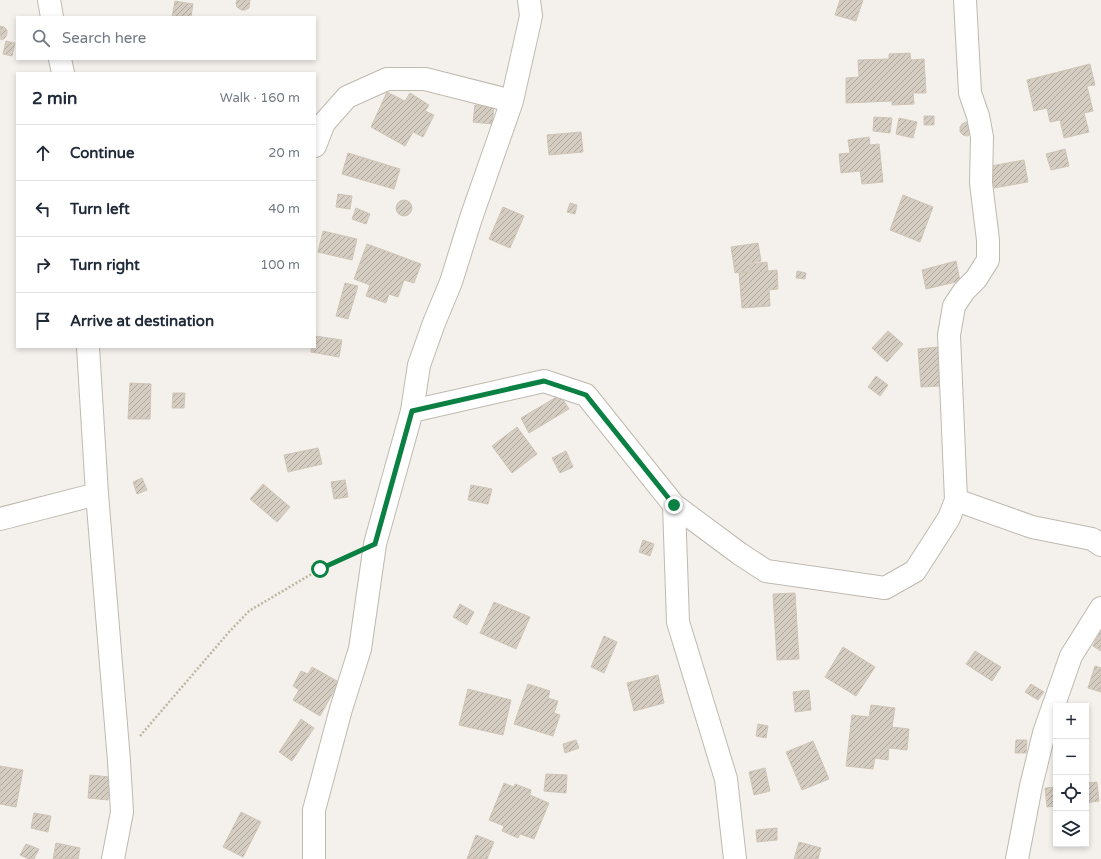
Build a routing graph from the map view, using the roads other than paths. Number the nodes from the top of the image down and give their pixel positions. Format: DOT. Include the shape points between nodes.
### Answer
graph roads {
  1 [pos="49,0"];
  2 [pos="529,0"];
  3 [pos="965,0"];
  4 [pos="52,16"];
  5 [pos="60,60"];
  6 [pos="63,72"];
  7 [pos="512,101"];
  8 [pos="316,143"];
  9 [pos="88,348"];
  10 [pos="412,411"];
  11 [pos="97,494"];
  12 [pos="956,500"];
  13 [pos="674,505"];
  14 [pos="0,519"];
  15 [pos="1101,545"];
  16 [pos="1101,608"];
  17 [pos="113,859"];
  18 [pos="314,859"];
  19 [pos="735,859"];
  20 [pos="1017,859"];
  1 -- 4 [label="street"];
  2 -- 7 [label="street" via="531,16"];
  3 -- 12 [label="street" via="970,93 982,137 981,183 988,260 954,306 949,335"];
  5 -- 6 [label="street"];
  7 -- 8 [label="street" via="425,79 387,79 347,97 324,123"];
  7 -- 10 [label="street" via="451,282 419,365"];
  9 -- 11 [label="street"];
  10 -- 13 [label="street" via="544,381 586,395"];
  10 -- 18 [label="street" via="375,544 360,648 314,810"];
  11 -- 14 [label="street"];
  11 -- 17 [label="street" via="122,812"];
  12 -- 13 [label="street" via="949,518 915,571 885,588 766,571"];
  12 -- 15 [label="street" via="1032,527 1092,539"];
  13 -- 19 [label="street" via="678,622 726,779"];
  16 -- 20 [label="street" via="1071,656 1044,733 1030,786"];
}
